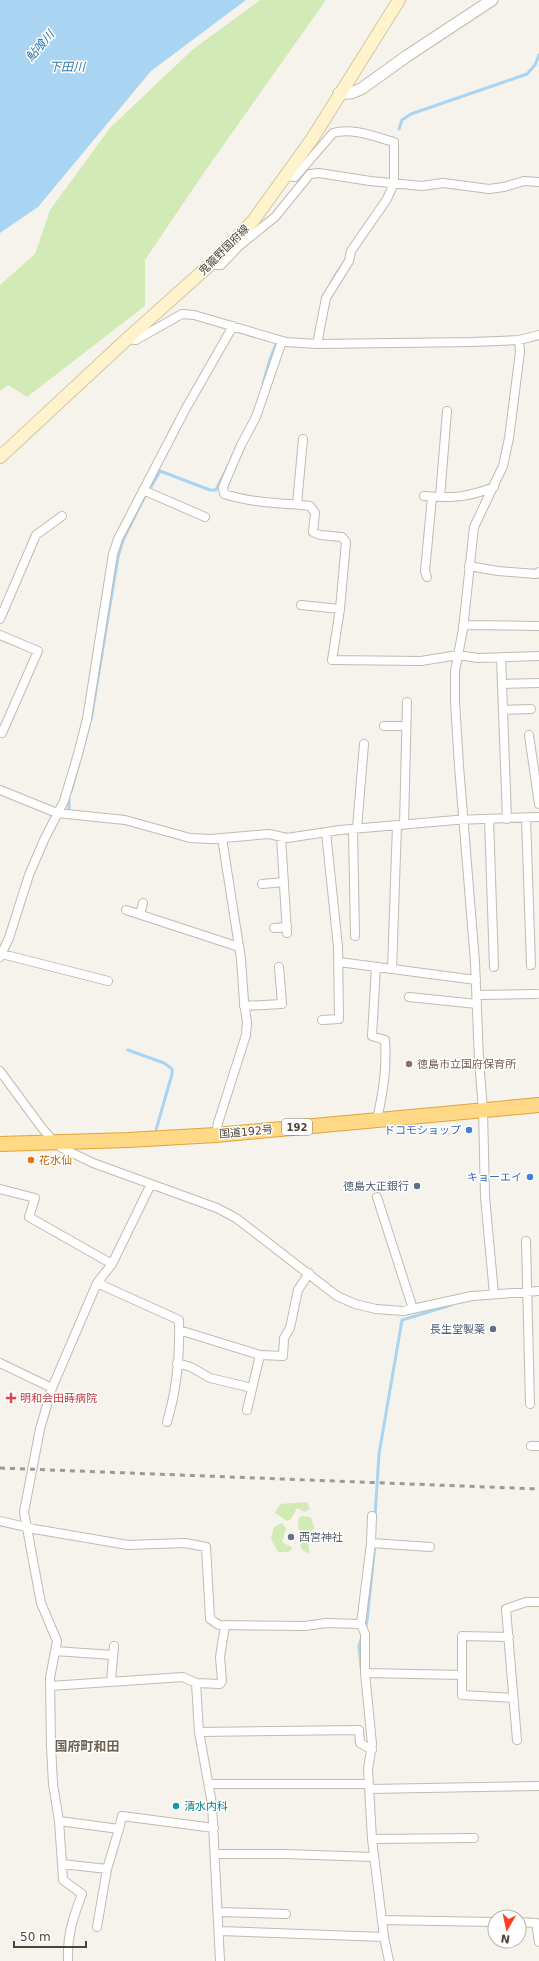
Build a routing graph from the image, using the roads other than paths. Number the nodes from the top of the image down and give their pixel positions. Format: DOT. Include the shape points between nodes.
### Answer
graph roads {
  1 [pos="399,0"];
  2 [pos="492,0"];
  3 [pos="339,93"];
  4 [pos="287,176"];
  5 [pos="539,182"];
  6 [pos="394,183"];
  7 [pos="210,265"];
  8 [pos="233,326"];
  9 [pos="539,335"];
  10 [pos="127,339"];
  11 [pos="282,340"];
  12 [pos="519,340"];
  13 [pos="317,344"];
  14 [pos="447,411"];
  15 [pos="303,439"];
  16 [pos="0,457"];
  17 [pos="494,487"];
  18 [pos="143,490"];
  19 [pos="432,497"];
  20 [pos="297,504"];
  21 [pos="62,516"];
  22 [pos="205,517"];
  23 [pos="469,566"];
  24 [pos="539,572"];
  25 [pos="427,577"];
  26 [pos="301,605"];
  27 [pos="340,609"];
  28 [pos="0,619"];
  29 [pos="463,625"];
  30 [pos="539,626"];
  31 [pos="0,635"];
  32 [pos="458,655"];
  33 [pos="539,656"];
  34 [pos="501,657"];
  35 [pos="539,683"];
  36 [pos="502,684"];
  37 [pos="407,702"];
  38 [pos="531,709"];
  39 [pos="502,710"];
  40 [pos="384,726"];
  41 [pos="406,726"];
  42 [pos="0,732"];
  43 [pos="529,735"];
  44 [pos="364,744"];
  45 [pos="0,790"];
  46 [pos="539,804"];
  47 [pos="57,814"];
  48 [pos="539,817"];
  49 [pos="526,818"];
  50 [pos="489,819"];
  51 [pos="506,819"];
  52 [pos="463,820"];
  53 [pos="401,825"];
  54 [pos="355,829"];
  55 [pos="326,832"];
  56 [pos="282,837"];
  57 [pos="222,838"];
  58 [pos="284,882"];
  59 [pos="262,884"];
  60 [pos="143,903"];
  61 [pos="126,910"];
  62 [pos="140,914"];
  63 [pos="274,928"];
  64 [pos="355,936"];
  65 [pos="239,947"];
  66 [pos="1,956"];
  67 [pos="339,962"];
  68 [pos="531,965"];
  69 [pos="278,967"];
  70 [pos="376,967"];
  71 [pos="494,967"];
  72 [pos="392,969"];
  73 [pos="476,980"];
  74 [pos="108,981"];
  75 [pos="537,994"];
  76 [pos="477,995"];
  77 [pos="409,997"];
  78 [pos="477,1004"];
  79 [pos="244,1006"];
  80 [pos="322,1020"];
  81 [pos="0,1071"];
  82 [pos="539,1105"];
  83 [pos="483,1110"];
  84 [pos="377,1120"];
  85 [pos="216,1135"];
  86 [pos="55,1142"];
  87 [pos="0,1144"];
  88 [pos="151,1184"];
  89 [pos="0,1189"];
  90 [pos="378,1197"];
  91 [pos="526,1241"];
  92 [pos="112,1264"];
  93 [pos="309,1273"];
  94 [pos="96,1283"];
  95 [pos="528,1291"];
  96 [pos="539,1291"];
  97 [pos="494,1294"];
  98 [pos="413,1309"];
  99 [pos="179,1330"];
  100 [pos="260,1355"];
  101 [pos="0,1363"];
  102 [pos="177,1363"];
  103 [pos="52,1388"];
  104 [pos="252,1388"];
  105 [pos="530,1404"];
  106 [pos="248,1410"];
  107 [pos="167,1422"];
  108 [pos="372,1516"];
  109 [pos="0,1521"];
  110 [pos="27,1526"];
  111 [pos="374,1543"];
  112 [pos="430,1546"];
  113 [pos="539,1602"];
  114 [pos="225,1625"];
  115 [pos="363,1628"];
  116 [pos="509,1636"];
  117 [pos="114,1646"];
  118 [pos="55,1651"];
  119 [pos="112,1655"];
  120 [pos="364,1673"];
  121 [pos="462,1675"];
  122 [pos="111,1682"];
  123 [pos="196,1684"];
  124 [pos="50,1686"];
  125 [pos="513,1698"];
  126 [pos="199,1732"];
  127 [pos="517,1740"];
  128 [pos="372,1750"];
  129 [pos="209,1784"];
  130 [pos="539,1786"];
  131 [pos="369,1787"];
  132 [pos="59,1821"];
  133 [pos="214,1828"];
  134 [pos="119,1829"];
  135 [pos="474,1838"];
  136 [pos="372,1839"];
  137 [pos="215,1854"];
  138 [pos="373,1857"];
  139 [pos="62,1864"];
  140 [pos="107,1869"];
  141 [pos="218,1912"];
  142 [pos="286,1914"];
  143 [pos="382,1920"];
  144 [pos="487,1922"];
  145 [pos="527,1922"];
  146 [pos="97,1927"];
  147 [pos="219,1931"];
  148 [pos="384,1937"];
  149 [pos="539,1942"];
  150 [pos="68,1961"];
  151 [pos="220,1961"];
  152 [pos="389,1961"];
  1 -- 3 [label="main road, 鬼籠野国府線"];
  2 -- 3 [label="street" via="361,89 351,93"];
  3 -- 4 [label="main road, 鬼籠野国府線"];
  4 -- 6 [label="street" via="295,177 332,133 340,130 394,142"];
  4 -- 7 [label="main road, 鬼籠野国府線" via="253,221"];
  5 -- 6 [label="street" via="524,181 489,189 443,183 422,186"];
  6 -- 7 [label="street" via="310,174 275,216 220,265"];
  6 -- 13 [label="street" via="387,199 351,251 349,261 326,298"];
  7 -- 10 [label="main road, 鬼籠野国府線"];
  8 -- 10 [label="street" via="182,314 136,340"];
  8 -- 11 [label="street"];
  8 -- 18 [label="street"];
  9 -- 12 [label="street"];
  10 -- 16 [label="main road, 鬼籠野国府線"];
  11 -- 13 [label="street"];
  11 -- 20 [label="street" via="256,417 241,444 223,487 224,494 233,497"];
  12 -- 13 [label="street" via="419,344"];
  12 -- 17 [label="street" via="520,352 509,438 503,466"];
  14 -- 19 [label="street"];
  15 -- 20 [label="street"];
  17 -- 19 [label="street" via="471,496"];
  17 -- 23 [label="street" via="474,527"];
  18 -- 22 [label="street"];
  18 -- 47 [label="street" via="113,554 87,719 64,801"];
  19 -- 25 [label="street" via="425,571"];
  20 -- 27 [label="street" via="310,506 315,513 313,532 320,536 342,537 346,542"];
  21 -- 28 [label="street" via="36,535"];
  23 -- 24 [label="street" via="498,571 536,574"];
  23 -- 29 [label="street"];
  26 -- 27 [label="street"];
  27 -- 32 [label="street" via="332,660 421,661"];
  29 -- 30 [label="street"];
  29 -- 32 [label="street"];
  31 -- 42 [label="street" via="38,651 2,733"];
  32 -- 34 [label="street" via="478,658"];
  32 -- 52 [label="street" via="455,702"];
  33 -- 34 [label="street"];
  34 -- 36 [label="street"];
  35 -- 36 [label="street"];
  36 -- 39 [label="street"];
  37 -- 41 [label="street"];
  38 -- 39 [label="street"];
  39 -- 51 [label="street"];
  40 -- 41 [label="street"];
  41 -- 53 [label="street"];
  43 -- 46 [label="street"];
  44 -- 54 [label="street"];
  45 -- 47 [label="street"];
  47 -- 57 [label="street" via="125,820 190,838"];
  47 -- 66 [label="street" via="30,875"];
  48 -- 49 [label="street"];
  49 -- 51 [label="street"];
  49 -- 68 [label="street"];
  50 -- 51 [label="street"];
  50 -- 52 [label="street"];
  50 -- 71 [label="street"];
  52 -- 53 [label="street"];
  52 -- 73 [label="street"];
  53 -- 54 [label="street"];
  53 -- 72 [label="street"];
  54 -- 55 [label="street"];
  54 -- 64 [label="street"];
  55 -- 56 [label="street"];
  55 -- 67 [label="street"];
  56 -- 57 [label="street" via="269,834"];
  56 -- 58 [label="street"];
  57 -- 65 [label="street"];
  58 -- 59 [label="street"];
  58 -- 63 [label="street" via="287,930"];
  60 -- 62 [label="street"];
  61 -- 62 [label="street"];
  62 -- 65 [label="street"];
  65 -- 79 [label="street"];
  66 -- 74 [label="street"];
  67 -- 70 [label="street"];
  67 -- 80 [label="street" via="339,1019"];
  69 -- 79 [label="street" via="282,1004"];
  70 -- 72 [label="street"];
  70 -- 84 [label="street" via="372,1036 385,1040 386,1057 385,1085"];
  72 -- 73 [label="street"];
  73 -- 76 [label="street"];
  75 -- 76 [label="street"];
  76 -- 78 [label="street"];
  77 -- 78 [label="street"];
  78 -- 83 [label="street"];
  79 -- 85 [label="street" via="246,1036"];
  81 -- 86 [label="street"];
  82 -- 83 [label="highway, 国道192号 / 192"];
  83 -- 84 [label="highway, 国道192号 / 192"];
  83 -- 97 [label="street" via="485,1197"];
  84 -- 85 [label="highway, 国道192号 / 192"];
  85 -- 86 [label="highway, 国道192号 / 192"];
  86 -- 87 [label="highway, 国道192号 / 192"];
  86 -- 88 [label="street" via="73,1154"];
  88 -- 92 [label="street"];
  88 -- 93 [label="street" via="217,1208 236,1218"];
  89 -- 92 [label="street" via="35,1198 29,1217"];
  90 -- 98 [label="street"];
  91 -- 95 [label="street"];
  92 -- 94 [label="street"];
  93 -- 98 [label="street" via="337,1296 355,1304 393,1311"];
  93 -- 100 [label="street" via="298,1290 290,1328 284,1338 283,1356"];
  94 -- 99 [label="street" via="179,1320"];
  94 -- 103 [label="street"];
  95 -- 96 [label="street"];
  95 -- 97 [label="street"];
  95 -- 105 [label="street"];
  97 -- 98 [label="street" via="450,1300"];
  99 -- 100 [label="street"];
  99 -- 102 [label="street"];
  100 -- 104 [label="street"];
  101 -- 103 [label="street"];
  102 -- 104 [label="street" via="191,1367 210,1378"];
  102 -- 107 [label="street" via="174,1399"];
  103 -- 110 [label="street" via="31,1470 24,1512"];
  104 -- 106 [label="street"];
  108 -- 111 [label="street"];
  109 -- 110 [label="street"];
  110 -- 114 [label="street" via="128,1545 185,1543 206,1547 210,1619 219,1625"];
  110 -- 118 [label="street" via="42,1603 57,1641"];
  111 -- 112 [label="street"];
  111 -- 115 [label="street"];
  113 -- 116 [label="street" via="526,1602 506,1609"];
  114 -- 115 [label="street" via="306,1626 326,1623"];
  114 -- 123 [label="street" via="220,1657 222,1681 220,1684"];
  115 -- 120 [label="street"];
  116 -- 121 [label="street" via="462,1636"];
  116 -- 125 [label="street"];
  117 -- 119 [label="street"];
  118 -- 119 [label="street"];
  118 -- 124 [label="street"];
  119 -- 122 [label="street"];
  120 -- 121 [label="street"];
  120 -- 128 [label="street"];
  121 -- 125 [label="street" via="462,1695"];
  122 -- 123 [label="street" via="183,1677"];
  122 -- 124 [label="street"];
  123 -- 126 [label="street"];
  124 -- 132 [label="street" via="53,1784"];
  125 -- 127 [label="street"];
  126 -- 128 [label="street" via="359,1730 360,1743"];
  126 -- 129 [label="street"];
  128 -- 131 [label="street" via="368,1769"];
  129 -- 131 [label="street"];
  129 -- 133 [label="street"];
  130 -- 131 [label="street"];
  131 -- 136 [label="street"];
  132 -- 134 [label="street"];
  132 -- 139 [label="street"];
  133 -- 134 [label="street" via="122,1816"];
  133 -- 137 [label="street"];
  134 -- 140 [label="street"];
  135 -- 136 [label="street"];
  136 -- 138 [label="street"];
  137 -- 138 [label="street"];
  137 -- 141 [label="street"];
  138 -- 143 [label="street"];
  139 -- 140 [label="street"];
  139 -- 150 [label="street" via="63,1880 82,1894 67,1941"];
  140 -- 146 [label="street"];
  141 -- 142 [label="street"];
  141 -- 147 [label="street"];
  143 -- 144 [label="street"];
  143 -- 148 [label="street"];
  145 -- 149 [label="street" via="536,1923"];
  147 -- 148 [label="street"];
  147 -- 151 [label="street"];
  148 -- 152 [label="street"];
}
